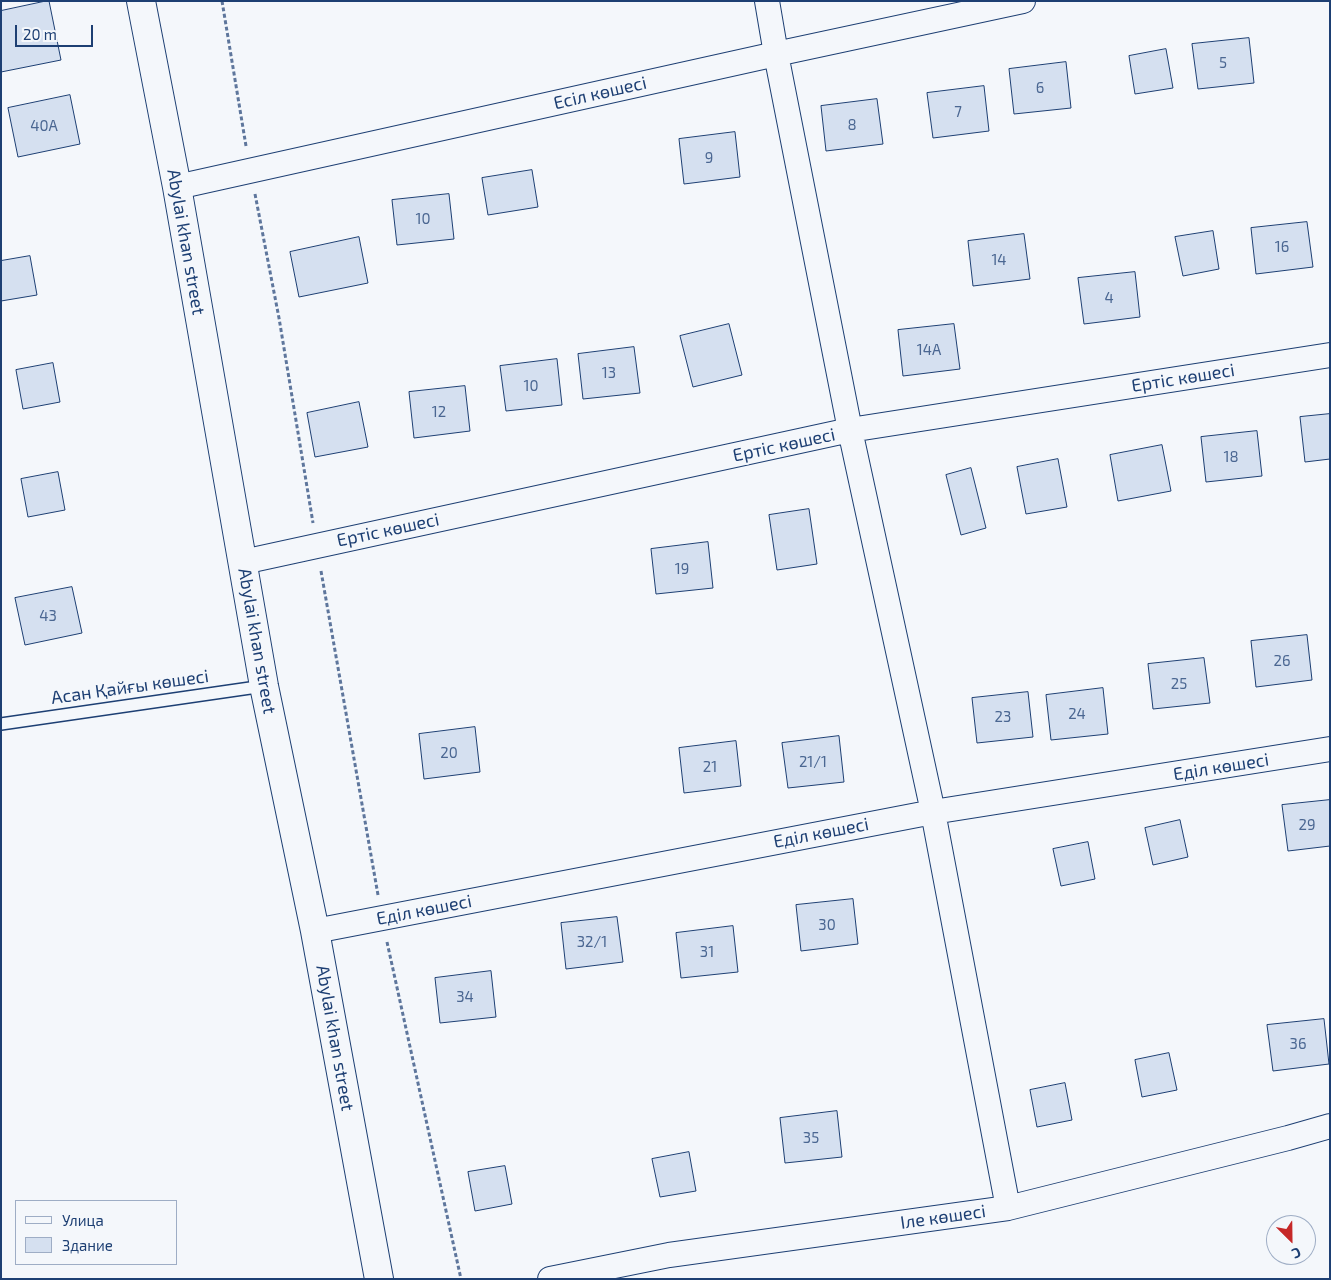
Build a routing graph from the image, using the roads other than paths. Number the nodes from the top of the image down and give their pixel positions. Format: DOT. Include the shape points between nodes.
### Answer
graph roads {
  1 [pos="141,1"];
  2 [pos="767,1"];
  3 [pos="1023,1"];
  4 [pos="776,54"];
  5 [pos="177,187"];
  6 [pos="1330,355"];
  7 [pos="850,430"];
  8 [pos="243,562"];
  9 [pos="264,686"];
  10 [pos="1,724"];
  11 [pos="1330,750"];
  12 [pos="933,812"];
  13 [pos="315,931"];
  14 [pos="1330,1126"];
  15 [pos="1008,1208"];
  16 [pos="379,1279"];
  17 [pos="550,1279"];
  1 -- 5 [label="street, Abylai khan street"];
  2 -- 4 [label="street"];
  3 -- 4 [label="street, Есіл көшесі"];
  4 -- 5 [label="street, Есіл көшесі"];
  4 -- 7 [label="street"];
  5 -- 8 [label="street, Abylai khan street"];
  6 -- 7 [label="street, Ертіс көшесі"];
  7 -- 8 [label="street, Ертіс көшесі"];
  7 -- 12 [label="street"];
  8 -- 9 [label="street, Abylai khan street"];
  9 -- 10 [label="lane, Асан Қайғы көшесі"];
  9 -- 13 [label="street, Abylai khan street"];
  11 -- 12 [label="street, Еділ көшесі"];
  12 -- 13 [label="street, Еділ көшесі"];
  12 -- 15 [label="street"];
  13 -- 16 [label="street, Abylai khan street"];
  14 -- 15 [label="street, Іле көшесі"];
  15 -- 17 [label="street, Іле көшесі" via="669,1255"];
}
